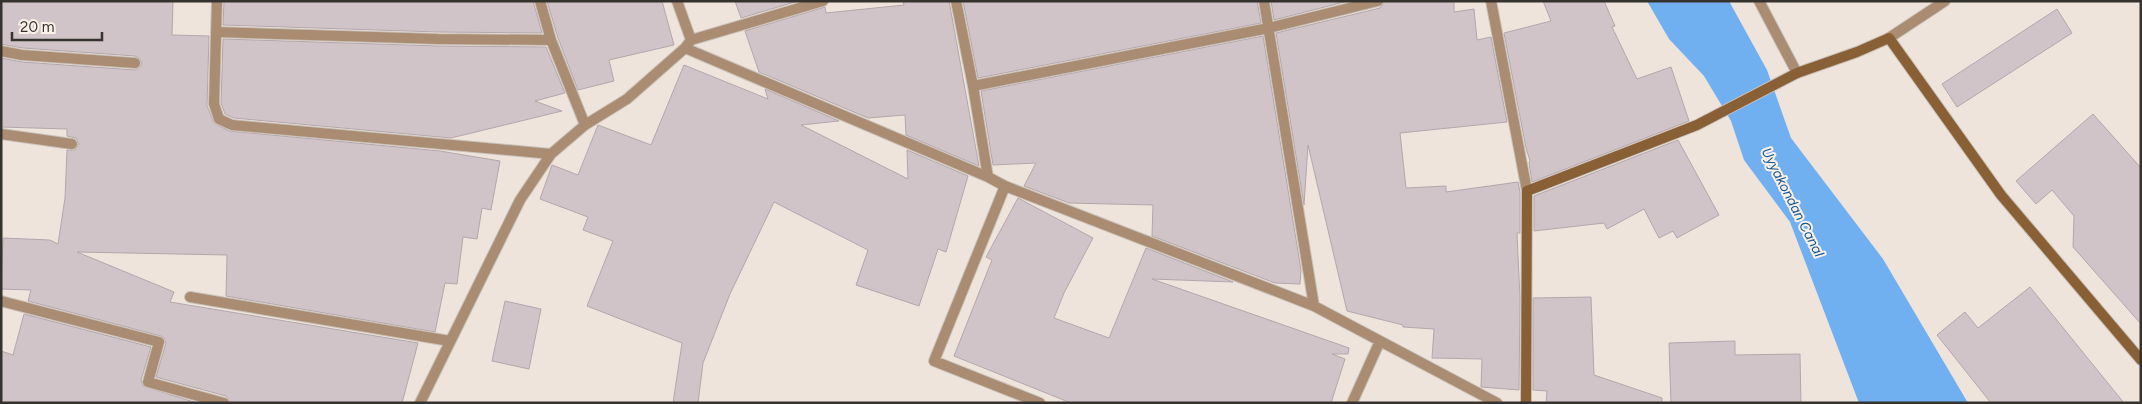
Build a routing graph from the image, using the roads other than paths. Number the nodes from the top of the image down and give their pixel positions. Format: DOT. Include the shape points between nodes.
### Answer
graph roads {
  1 [pos="217,1"];
  2 [pos="540,1"];
  3 [pos="677,1"];
  4 [pos="823,1"];
  5 [pos="956,1"];
  6 [pos="1264,1"];
  7 [pos="1378,1"];
  8 [pos="1491,1"];
  9 [pos="1759,1"];
  10 [pos="1945,1"];
  11 [pos="1270,28"];
  12 [pos="216,32"];
  13 [pos="1889,38"];
  14 [pos="551,40"];
  15 [pos="688,44"];
  16 [pos="1,51"];
  17 [pos="135,63"];
  18 [pos="1797,73"];
  19 [pos="973,86"];
  20 [pos="585,125"];
  21 [pos="1,134"];
  22 [pos="72,144"];
  23 [pos="551,154"];
  24 [pos="988,177"];
  25 [pos="1005,186"];
  26 [pos="1527,191"];
  27 [pos="190,297"];
  28 [pos="1,301"];
  29 [pos="1314,306"];
  30 [pos="450,341"];
  31 [pos="1380,341"];
  32 [pos="2141,360"];
  33 [pos="224,403"];
  34 [pos="420,403"];
  35 [pos="1040,403"];
  36 [pos="1352,403"];
  37 [pos="1497,403"];
  38 [pos="1526,403"];
  1 -- 12 [label="street"];
  2 -- 14 [label="street"];
  3 -- 15 [label="street"];
  4 -- 15 [label="street"];
  5 -- 19 [label="street"];
  6 -- 11 [label="street"];
  7 -- 11 [label="street"];
  8 -- 26 [label="street"];
  9 -- 18 [label="street"];
  10 -- 13 [label="street"];
  11 -- 19 [label="street"];
  11 -- 29 [label="street"];
  12 -- 14 [label="street"];
  12 -- 23 [label="street" via="214,104 219,119 232,125"];
  13 -- 18 [label="street"];
  13 -- 32 [label="street" via="2001,195"];
  14 -- 20 [label="street"];
  15 -- 20 [label="street" via="627,98"];
  15 -- 24 [label="street"];
  16 -- 17 [label="street"];
  18 -- 26 [label="street" via="1697,125"];
  19 -- 24 [label="street"];
  20 -- 23 [label="street"];
  21 -- 22 [label="street"];
  23 -- 30 [label="street" via="520,200"];
  24 -- 25 [label="street"];
  25 -- 29 [label="street"];
  25 -- 35 [label="street" via="934,361"];
  26 -- 38 [label="street"];
  27 -- 30 [label="street"];
  28 -- 33 [label="street" via="159,342 148,382"];
  29 -- 31 [label="street"];
  30 -- 34 [label="street"];
  31 -- 36 [label="street"];
  31 -- 37 [label="street"];
}
